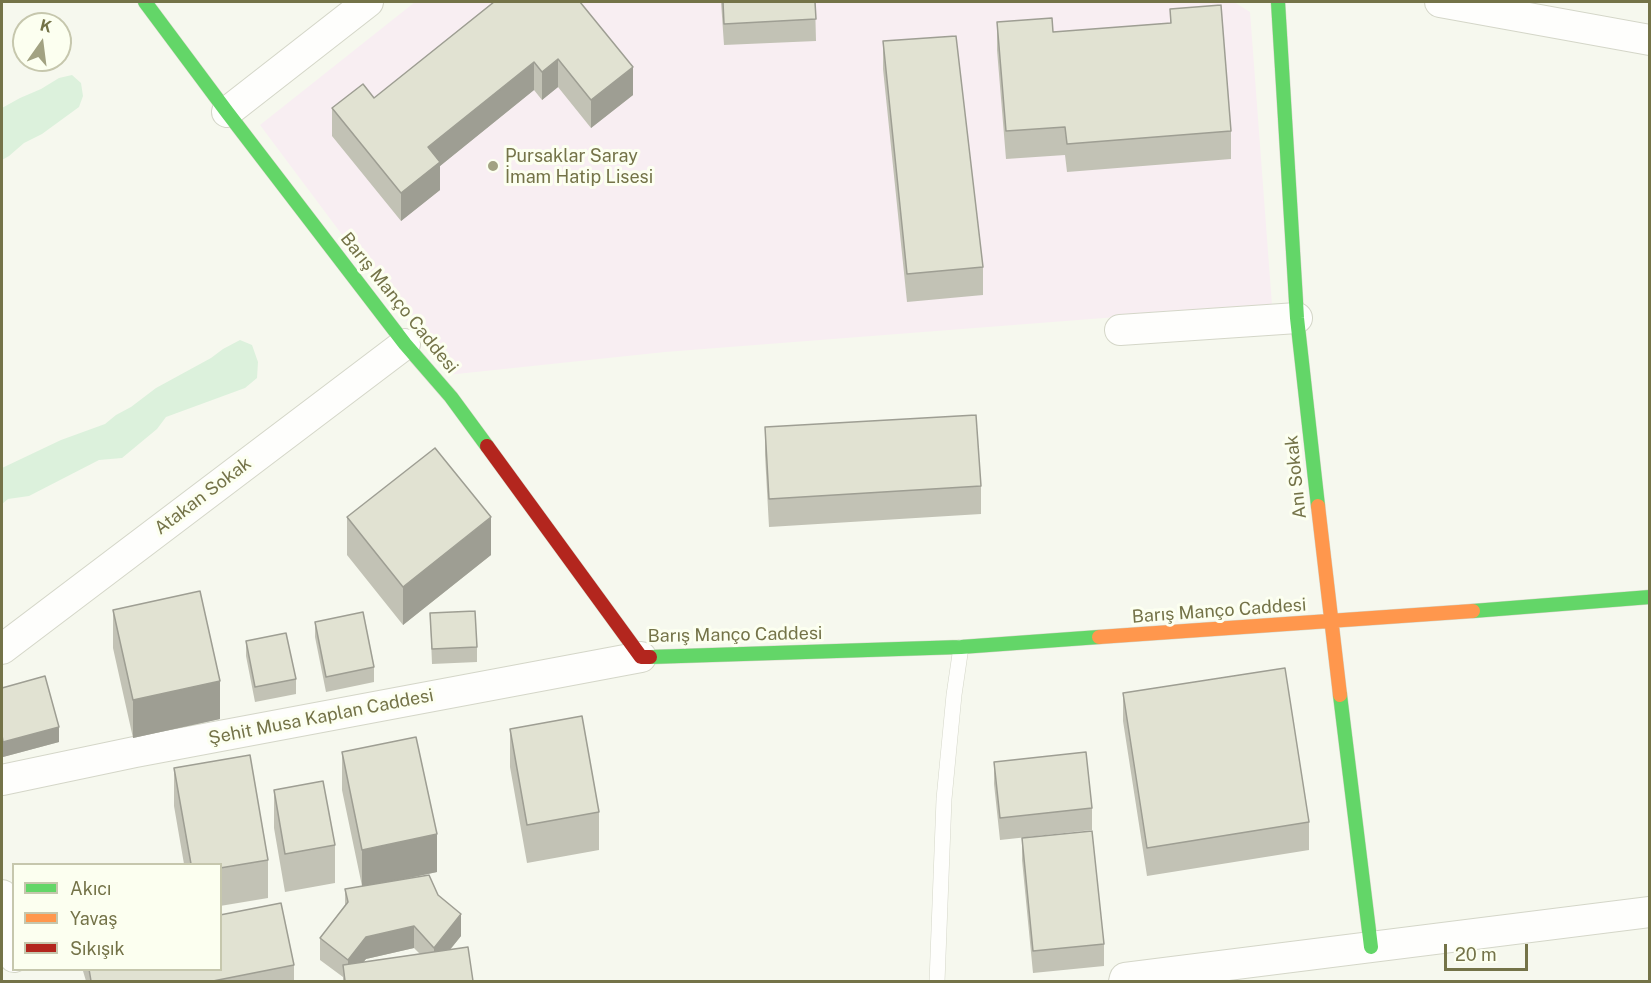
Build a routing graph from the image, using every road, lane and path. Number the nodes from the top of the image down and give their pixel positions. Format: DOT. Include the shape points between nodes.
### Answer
graph roads {
  1 [pos="145,2"];
  2 [pos="368,2"];
  3 [pos="1278,2"];
  4 [pos="1440,2"];
  5 [pos="1650,40"];
  6 [pos="227,112"];
  7 [pos="1297,318"];
  8 [pos="1120,330"];
  9 [pos="405,344"];
  10 [pos="1650,597"];
  11 [pos="1331,621"];
  12 [pos="961,647"];
  13 [pos="2,649"];
  14 [pos="641,657"];
  15 [pos="2,780"];
  16 [pos="2,895"];
  17 [pos="1650,912"];
  18 [pos="12,947"];
  19 [pos="1371,947"];
  20 [pos="937,981"];
  21 [pos="1124,981"];
  1 -- 6 [label="street, Barış Manço Caddesi"];
  2 -- 6 [label="street"];
  3 -- 7 [label="street, Anı Sokak"];
  4 -- 5 [label="street"];
  6 -- 9 [label="street, Barış Manço Caddesi"];
  7 -- 8 [label="street"];
  7 -- 11 [label="street, Anı Sokak"];
  9 -- 13 [label="street, Atakan Sokak"];
  9 -- 14 [label="street, Barış Manço Caddesi" via="451,397"];
  10 -- 11 [label="street, Barış Manço Caddesi"];
  11 -- 12 [label="street, Barış Manço Caddesi"];
  11 -- 19 [label="street, Anı Sokak"];
  12 -- 14 [label="street, Barış Manço Caddesi"];
  12 -- 20 [label="lane" via="944,799"];
  14 -- 15 [label="street, Şehit Musa Kaplan Caddesi"];
  16 -- 18 [label="street"];
  17 -- 19 [label="street"];
  19 -- 21 [label="street"];
}
